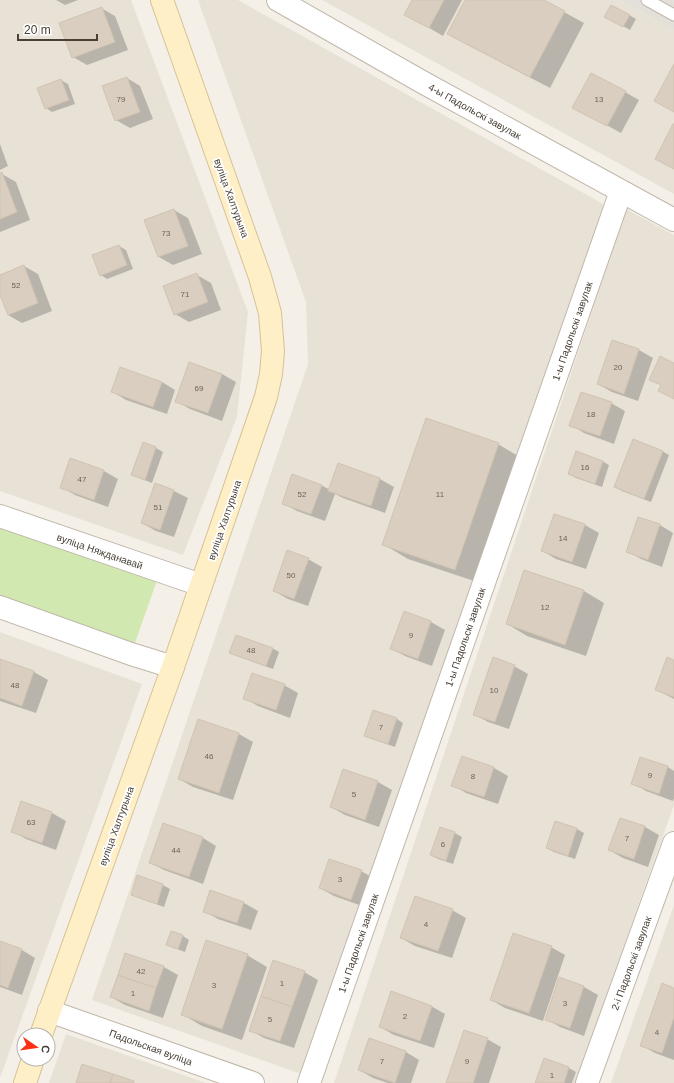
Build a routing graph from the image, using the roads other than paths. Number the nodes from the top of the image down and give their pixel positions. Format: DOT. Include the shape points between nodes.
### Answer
graph roads {
  1 [pos="162,0"];
  2 [pos="278,0"];
  3 [pos="647,0"];
  4 [pos="674,15"];
  5 [pos="621,191"];
  6 [pos="674,220"];
  7 [pos="0,516"];
  8 [pos="201,586"];
  9 [pos="0,606"];
  10 [pos="173,667"];
  11 [pos="674,842"];
  12 [pos="49,1011"];
  13 [pos="44,1027"];
  14 [pos="30,1067"];
  15 [pos="24,1083"];
  16 [pos="253,1083"];
  17 [pos="310,1083"];
  18 [pos="587,1083"];
  1 -- 8 [label="street, вуліца Халтурына" via="260,277 270,313 273,351 266,397"];
  2 -- 5 [label="street, 4-ы Падольскі завулак"];
  3 -- 4 [label="lane"];
  5 -- 6 [label="street, 4-ы Падольскі завулак"];
  5 -- 17 [label="street, 1-ы Падольскі завулак"];
  7 -- 8 [label="street, вуліца Няжданавай"];
  8 -- 10 [label="street, вуліца Халтурына"];
  9 -- 10 [label="street"];
  10 -- 12 [label="street, вуліца Халтурына"];
  11 -- 18 [label="street, 2-і Падольскі завулак"];
  12 -- 13 [label="street, вуліца Халтурына"];
  12 -- 16 [label="street, Падольская вуліца"];
  14 -- 15 [label="street"];
}
